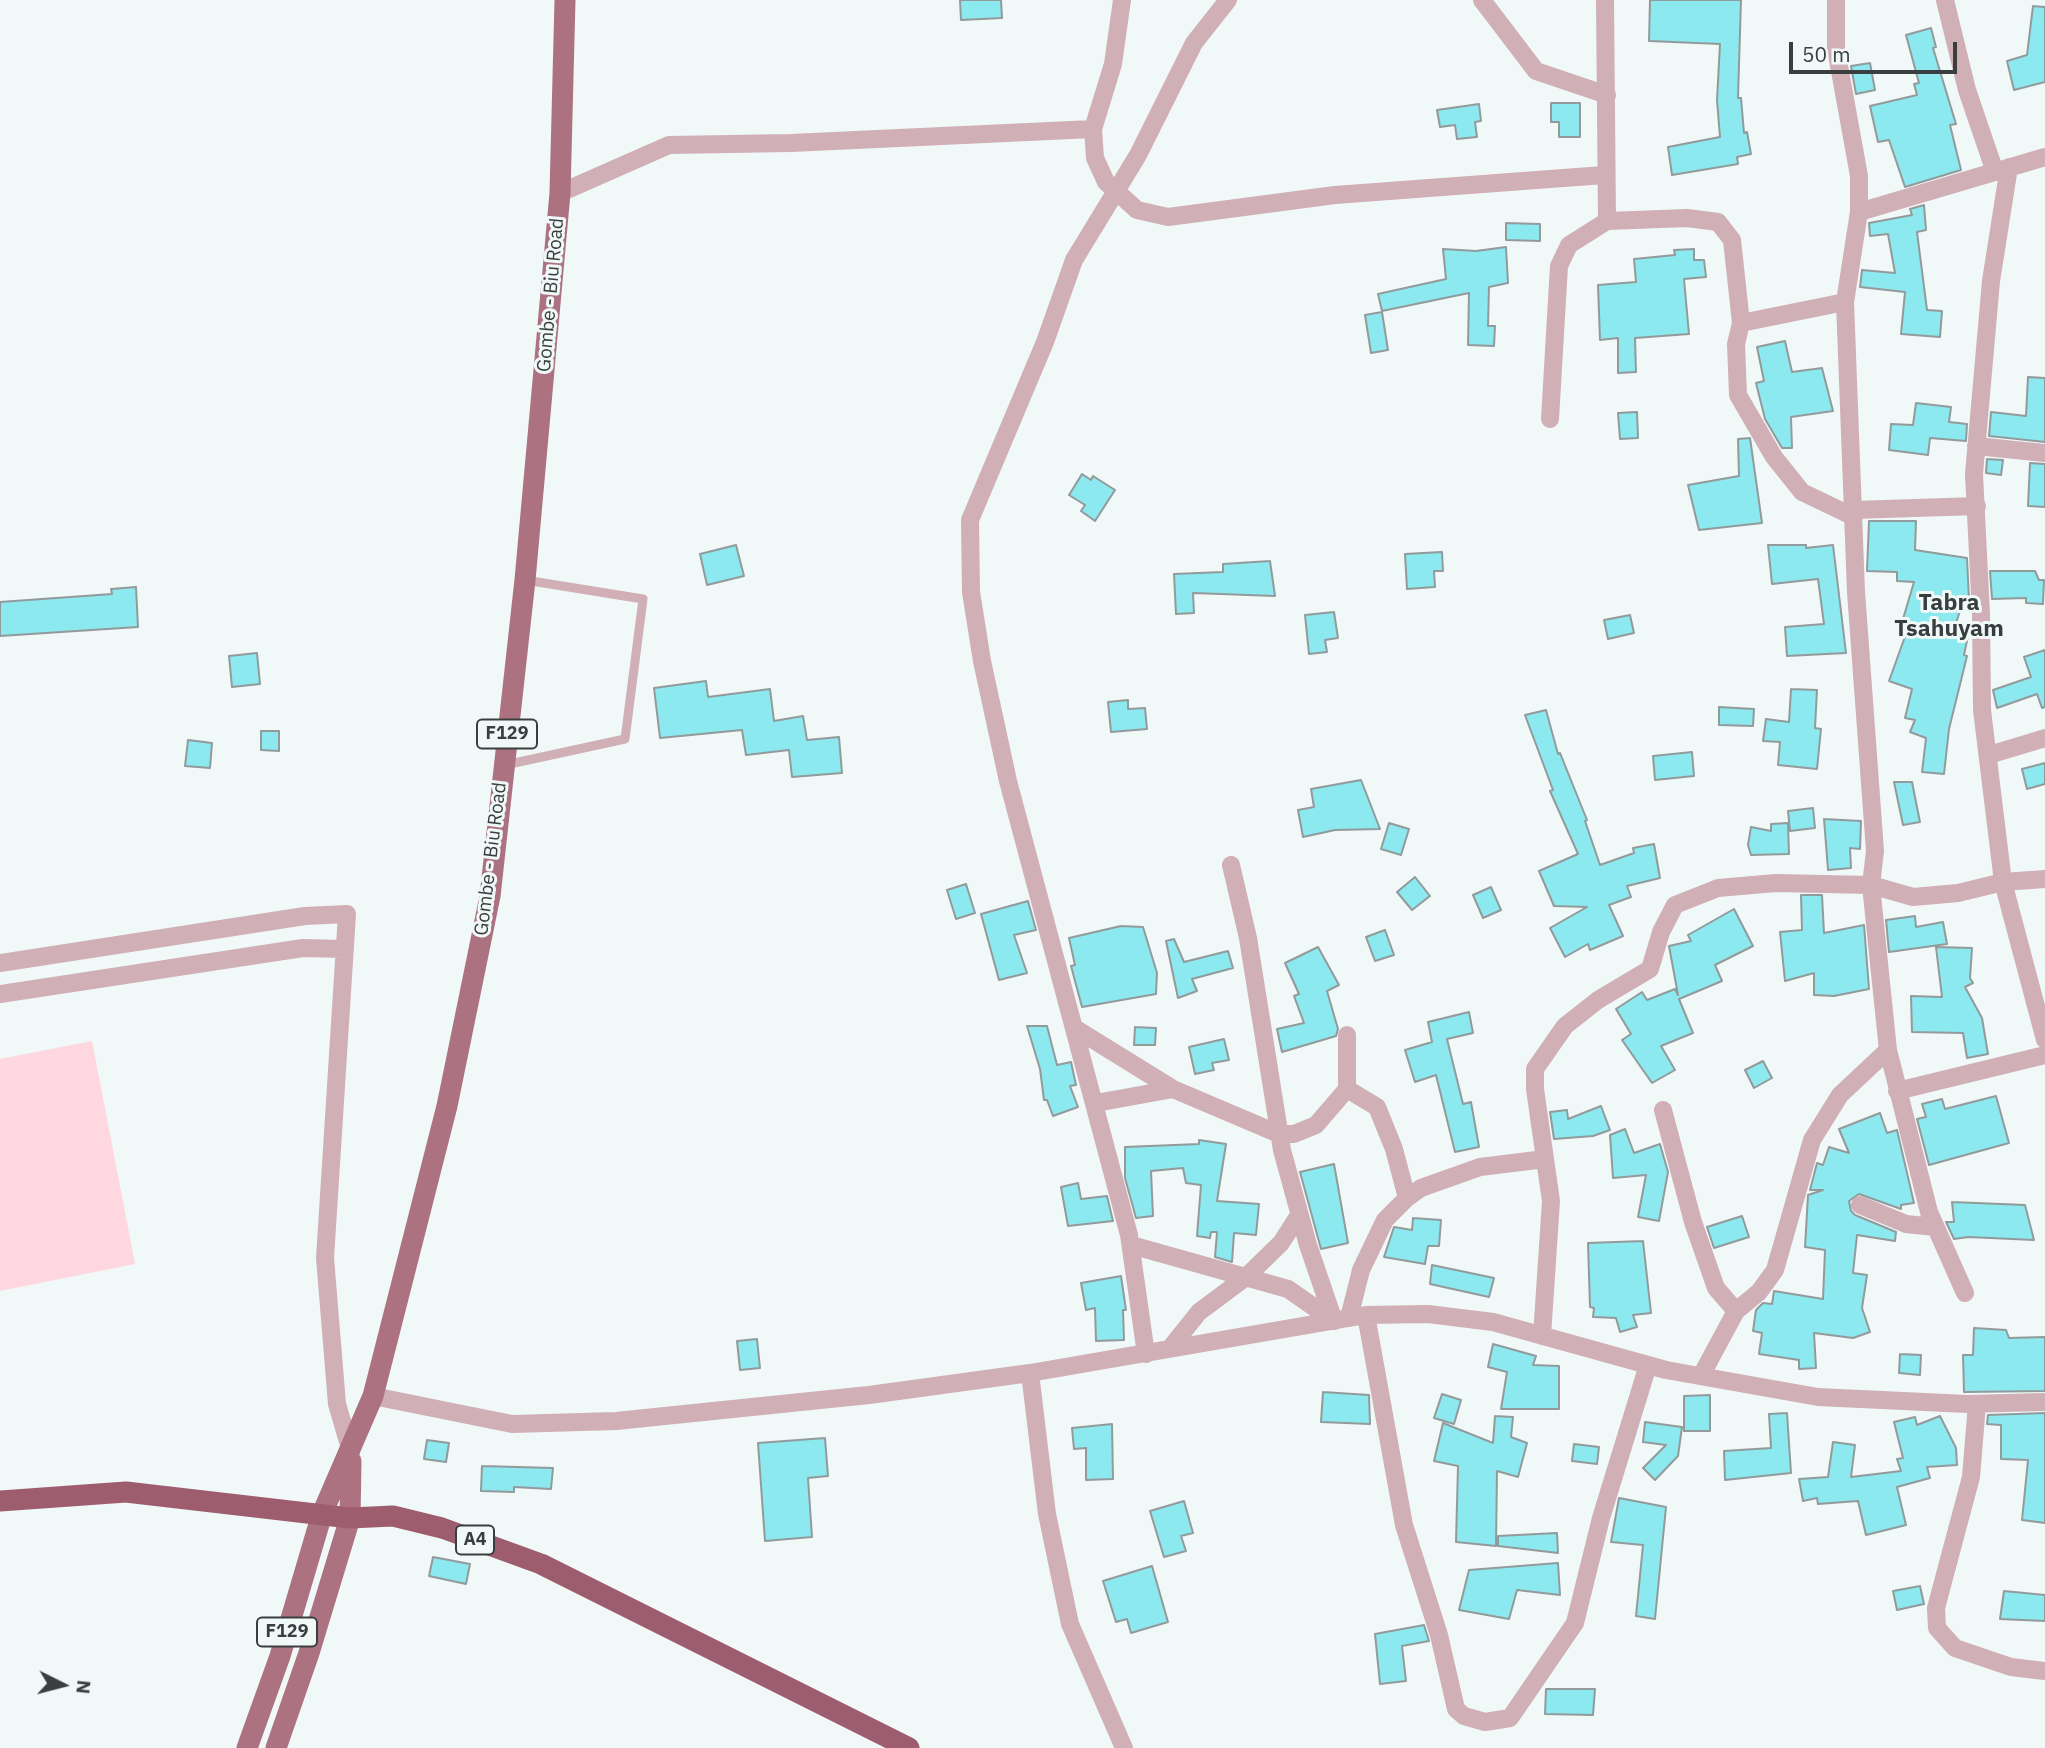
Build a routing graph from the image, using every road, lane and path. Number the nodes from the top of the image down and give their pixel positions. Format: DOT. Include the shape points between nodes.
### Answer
graph roads {
  1 [pos="565,0"];
  2 [pos="1122,0"];
  3 [pos="1228,0"];
  4 [pos="1482,0"];
  5 [pos="1605,0"];
  6 [pos="1836,0"];
  7 [pos="1945,0"];
  8 [pos="1607,95"];
  9 [pos="1093,130"];
  10 [pos="2045,157"];
  11 [pos="2002,169"];
  12 [pos="1604,175"];
  13 [pos="1115,191"];
  14 [pos="560,193"];
  15 [pos="1859,212"];
  16 [pos="1607,221"];
  17 [pos="1845,302"];
  18 [pos="1741,323"];
  19 [pos="1550,419"];
  20 [pos="1976,446"];
  21 [pos="2045,453"];
  22 [pos="1977,506"];
  23 [pos="1854,513"];
  24 [pos="525,580"];
  25 [pos="2045,738"];
  26 [pos="1989,755"];
  27 [pos="503,766"];
  28 [pos="1231,865"];
  29 [pos="2045,879"];
  30 [pos="2003,882"];
  31 [pos="1871,885"];
  32 [pos="344,949"];
  33 [pos="0,963"];
  34 [pos="0,994"];
  35 [pos="1076,1029"];
  36 [pos="1348,1035"];
  37 [pos="2045,1040"];
  38 [pos="1888,1050"];
  39 [pos="2045,1055"];
  40 [pos="1173,1089"];
  41 [pos="1347,1089"];
  42 [pos="1897,1091"];
  43 [pos="1096,1103"];
  44 [pos="1663,1110"];
  45 [pos="1279,1134"];
  46 [pos="1545,1159"];
  47 [pos="1407,1198"];
  48 [pos="1860,1205"];
  49 [pos="1299,1214"];
  50 [pos="1935,1227"];
  51 [pos="1131,1245"];
  52 [pos="1246,1277"];
  53 [pos="1965,1293"];
  54 [pos="1736,1311"];
  55 [pos="1350,1318"];
  56 [pos="1542,1336"];
  57 [pos="1171,1347"];
  58 [pos="1146,1354"];
  59 [pos="1648,1365"];
  60 [pos="1030,1373"];
  61 [pos="1701,1376"];
  62 [pos="373,1396"];
  63 [pos="2045,1402"];
  64 [pos="1977,1404"];
  65 [pos="352,1452"];
  66 [pos="0,1501"];
  67 [pos="322,1514"];
  68 [pos="350,1518"];
  69 [pos="2045,1671"];
  70 [pos="247,1748"];
  71 [pos="276,1748"];
  72 [pos="909,1748"];
  73 [pos="1124,1748"];
  1 -- 14 [label="main road, Gombe - Biu Road / F129"];
  2 -- 9 [label="street" via="1113,64"];
  3 -- 13 [label="street" via="1194,43"];
  4 -- 8 [label="street" via="1536,71"];
  5 -- 8 [label="street"];
  6 -- 15 [label="street" via="1836,49 1859,176"];
  7 -- 11 [label="street" via="1967,90"];
  8 -- 12 [label="street"];
  9 -- 13 [label="street" via="1096,158"];
  9 -- 14 [label="street" via="669,145"];
  10 -- 11 [label="street"];
  11 -- 15 [label="street"];
  11 -- 20 [label="street"];
  12 -- 13 [label="street" via="1335,195 1168,217 1137,210"];
  12 -- 16 [label="street"];
  13 -- 35 [label="street" via="1074,260 1045,342 970,520 971,592 982,661 1008,780"];
  14 -- 24 [label="main road, Gombe - Biu Road / F129"];
  15 -- 17 [label="street"];
  16 -- 18 [label="street" via="1688,218 1718,222 1732,240"];
  16 -- 19 [label="street" via="1569,245 1559,266"];
  17 -- 18 [label="street"];
  17 -- 23 [label="street"];
  18 -- 23 [label="street" via="1736,344 1738,395 1751,420 1802,492"];
  20 -- 21 [label="street"];
  20 -- 22 [label="street"];
  22 -- 23 [label="street"];
  22 -- 26 [label="street" via="1983,710"];
  23 -- 31 [label="street" via="1875,851"];
  24 -- 27 [label="main road, Gombe - Biu Road / F129"];
  24 -- 27 [label="lane" via="643,599 625,740"];
  25 -- 26 [label="street"];
  26 -- 30 [label="street"];
  27 -- 62 [label="main road, Gombe - Biu Road / F129" via="490,896 447,1106"];
  28 -- 45 [label="street" via="1248,937"];
  29 -- 30 [label="street"];
  30 -- 31 [label="street" via="1913,897"];
  30 -- 37 [label="street"];
  31 -- 38 [label="street"];
  31 -- 46 [label="street" via="1776,883 1718,888 1675,905 1650,969 1565,1026 1535,1069"];
  32 -- 33 [label="street" via="347,914 305,916"];
  32 -- 34 [label="street" via="303,948"];
  32 -- 65 [label="street" via="326,1258 337,1404"];
  35 -- 40 [label="street"];
  35 -- 43 [label="street"];
  36 -- 41 [label="street"];
  38 -- 42 [label="street"];
  38 -- 54 [label="street" via="1840,1095 1812,1140 1775,1270 1759,1292"];
  39 -- 42 [label="street"];
  40 -- 43 [label="street"];
  40 -- 45 [label="street"];
  41 -- 45 [label="street" via="1316,1125 1294,1134"];
  41 -- 47 [label="street" via="1377,1107"];
  42 -- 50 [label="street"];
  43 -- 51 [label="street"];
  44 -- 54 [label="street" via="1716,1288"];
  45 -- 49 [label="street"];
  46 -- 47 [label="street" via="1480,1167 1421,1188"];
  46 -- 56 [label="street" via="1551,1201"];
  47 -- 55 [label="street" via="1385,1220 1361,1269"];
  48 -- 50 [label="street" via="1906,1224"];
  49 -- 52 [label="street" via="1281,1243"];
  49 -- 55 [label="street"];
  50 -- 53 [label="street"];
  51 -- 52 [label="street"];
  51 -- 58 [label="street"];
  52 -- 55 [label="street" via="1288,1289"];
  52 -- 57 [label="street" via="1199,1312"];
  54 -- 61 [label="street"];
  55 -- 56 [label="street" via="1428,1314 1493,1322"];
  55 -- 57 [label="street"];
  55 -- 59 [label="street" via="1456,1709 1485,1722 1510,1718 1575,1622"];
  56 -- 59 [label="street"];
  57 -- 58 [label="street"];
  58 -- 60 [label="street"];
  59 -- 61 [label="street"];
  60 -- 62 [label="street" via="616,1421 512,1424"];
  60 -- 73 [label="street" via="1046,1514 1070,1624"];
  61 -- 64 [label="street" via="1818,1397"];
  62 -- 65 [label="main road, Gombe - Biu Road / F129"];
  63 -- 64 [label="street"];
  64 -- 69 [label="street" via="1971,1477 1936,1608 1937,1628 1955,1648 2011,1667"];
  65 -- 67 [label="main road, Gombe - Biu Road / F129"];
  65 -- 68 [label="main road, Gombe - Biu Road / F129"];
  66 -- 67 [label="highway, A4" via="126,1492"];
  67 -- 68 [label="highway, A4"];
  67 -- 70 [label="main road, F129"];
  68 -- 71 [label="main road, F129"];
  68 -- 72 [label="highway, A4" via="406,1519 541,1564"];
}
